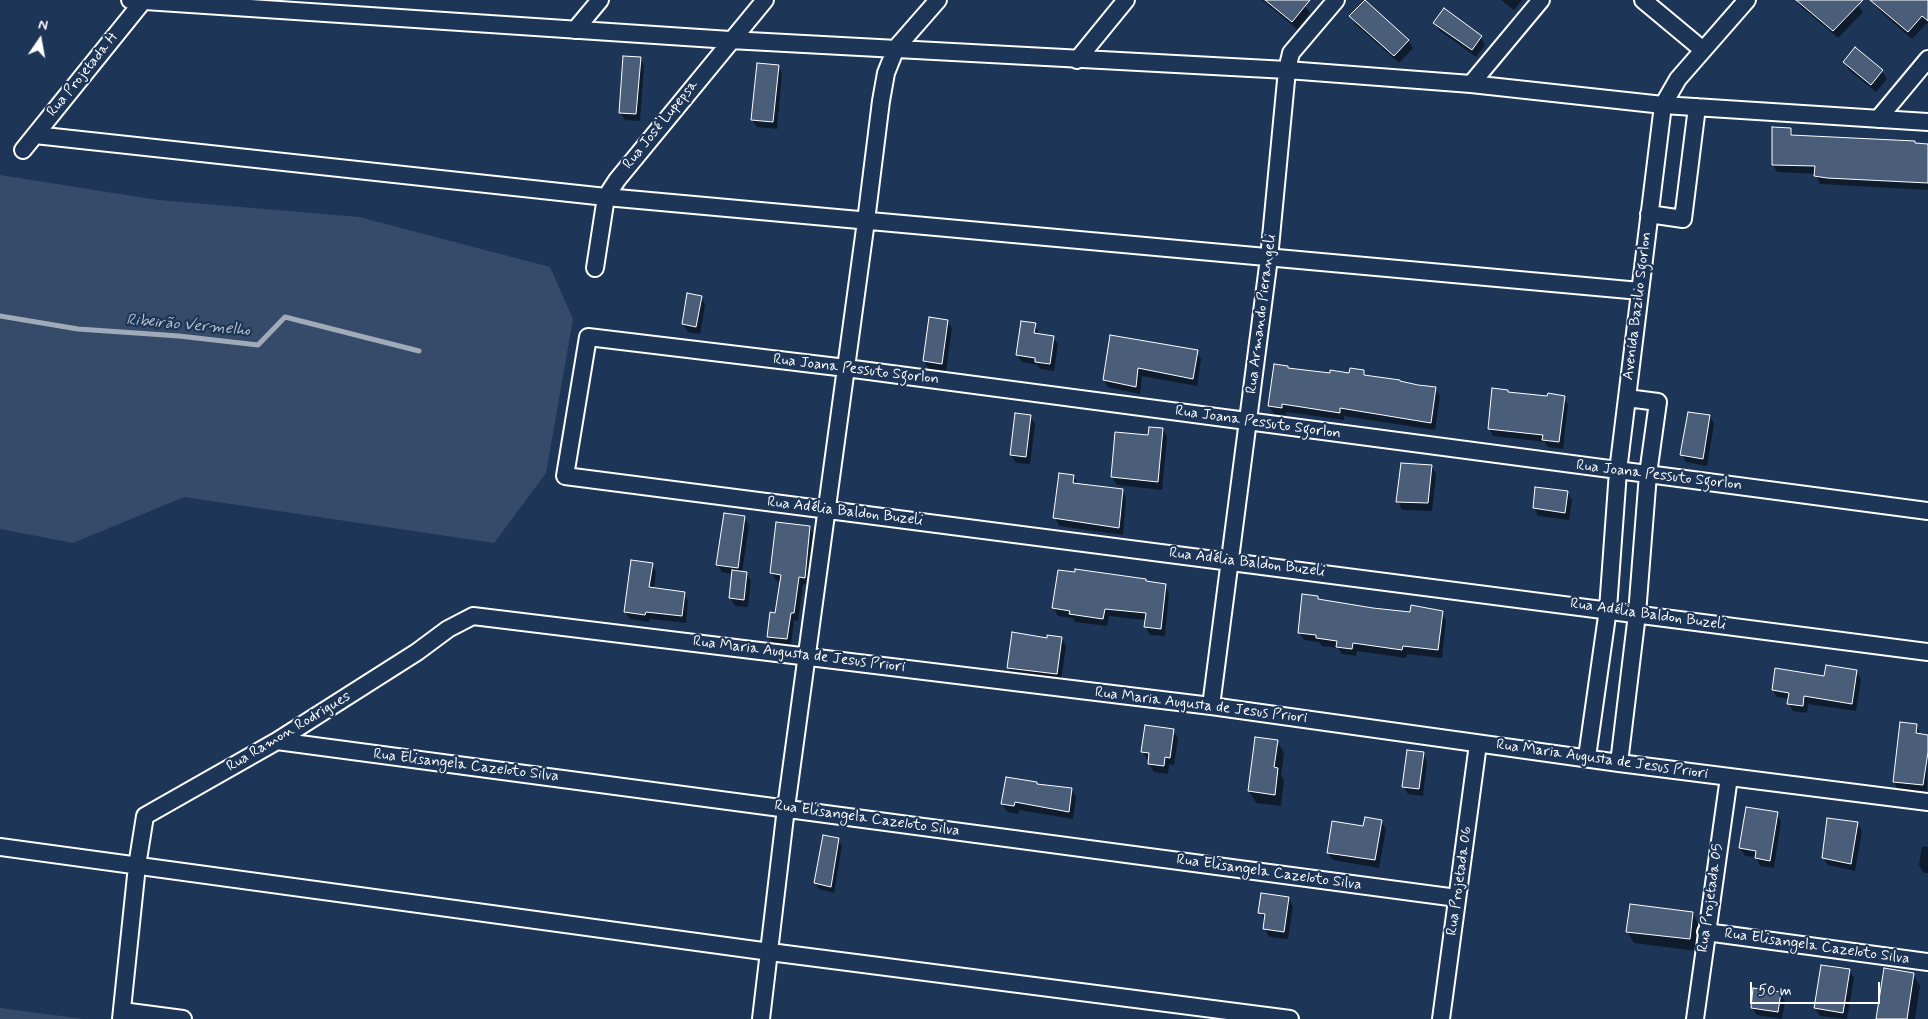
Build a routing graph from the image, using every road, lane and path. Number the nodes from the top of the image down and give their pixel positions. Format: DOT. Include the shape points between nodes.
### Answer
graph roads {
  1 [pos="139,0"];
  2 [pos="600,0"];
  3 [pos="766,0"];
  4 [pos="938,0"];
  5 [pos="1126,0"];
  6 [pos="1336,0"];
  7 [pos="1541,0"];
  8 [pos="1643,0"];
  9 [pos="1747,0"];
  10 [pos="575,30"];
  11 [pos="730,40"];
  12 [pos="896,48"];
  13 [pos="1704,50"];
  14 [pos="1928,58"];
  15 [pos="1077,60"];
  16 [pos="1287,70"];
  17 [pos="1471,84"];
  18 [pos="1663,105"];
  19 [pos="1697,107"];
  20 [pos="1878,119"];
  21 [pos="1928,122"];
  22 [pos="35,135"];
  23 [pos="23,150"];
  24 [pos="606,197"];
  25 [pos="1649,214"];
  26 [pos="866,222"];
  27 [pos="1269,258"];
  28 [pos="595,268"];
  29 [pos="1640,291"];
  30 [pos="846,368"];
  31 [pos="1627,398"];
  32 [pos="1249,422"];
  33 [pos="1618,470"];
  34 [pos="1648,474"];
  35 [pos="565,476"];
  36 [pos="828,510"];
  37 [pos="1928,511"];
  38 [pos="1231,561"];
  39 [pos="1608,609"];
  40 [pos="1637,614"];
  41 [pos="473,616"];
  42 [pos="1928,652"];
  43 [pos="807,656"];
  44 [pos="1211,706"];
  45 [pos="277,741"];
  46 [pos="1478,744"];
  47 [pos="1587,757"];
  48 [pos="1619,763"];
  49 [pos="1729,777"];
  50 [pos="1928,802"];
  51 [pos="786,808"];
  52 [pos="0,847"];
  53 [pos="137,866"];
  54 [pos="1457,898"];
  55 [pos="1706,932"];
  56 [pos="770,952"];
  57 [pos="1928,962"];
  58 [pos="122,1015"];
  59 [pos="183,1019"];
  60 [pos="762,1019"];
  61 [pos="1290,1019"];
  62 [pos="1441,1019"];
  63 [pos="1695,1019"];
  1 -- 10 [label="street"];
  1 -- 22 [label="street, Rua Projetada H"];
  2 -- 10 [label="street"];
  3 -- 11 [label="street, Rua José Lupepsa"];
  4 -- 12 [label="street"];
  5 -- 15 [label="street"];
  6 -- 16 [label="street, Rua Armando Pierangeli" via="1291,53"];
  7 -- 17 [label="street"];
  8 -- 13 [label="street"];
  9 -- 13 [label="street"];
  10 -- 11 [label="street"];
  11 -- 12 [label="street"];
  11 -- 24 [label="street, Rua José Lupepsa"];
  12 -- 15 [label="street"];
  12 -- 26 [label="street" via="886,73 881,101"];
  13 -- 18 [label="street" via="1678,79"];
  14 -- 20 [label="street"];
  15 -- 16 [label="street"];
  16 -- 17 [label="street"];
  16 -- 27 [label="street, Rua Armando Pierangeli"];
  17 -- 18 [label="street"];
  18 -- 19 [label="street"];
  18 -- 25 [label="street, Avenida Bazilio Sgorlon"];
  19 -- 20 [label="street"];
  19 -- 25 [label="street, Avenida Bazilio Sgorlon" via="1683,218"];
  20 -- 21 [label="street"];
  22 -- 23 [label="street, Rua Projetada H"];
  22 -- 24 [label="street"];
  24 -- 26 [label="street"];
  24 -- 28 [label="street, Rua José Lupepsa"];
  25 -- 29 [label="street, Avenida Bazilio Sgorlon"];
  26 -- 27 [label="street"];
  26 -- 30 [label="street"];
  27 -- 29 [label="street"];
  27 -- 32 [label="street, Rua Armando Pierangeli"];
  29 -- 31 [label="street, Avenida Bazilio Sgorlon"];
  30 -- 32 [label="street, Rua Joana Pessuto Sgorlon"];
  30 -- 35 [label="street, Rua Joana Pessuto Sgorlon" via="588,337"];
  30 -- 36 [label="street"];
  31 -- 33 [label="street, Avenida Bazilio Sgorlon"];
  31 -- 34 [label="street, Avenida Bazilio Sgorlon" via="1658,402"];
  32 -- 33 [label="street, Rua Joana Pessuto Sgorlon"];
  32 -- 38 [label="street, Rua Armando Pierangeli"];
  33 -- 34 [label="street, Rua Joana Pessuto Sgorlon"];
  33 -- 39 [label="street, Avenida Bazilio Sgorlon"];
  34 -- 37 [label="street, Rua Joana Pessuto Sgorlon"];
  34 -- 40 [label="street, Avenida Bazilio Sgorlon"];
  35 -- 36 [label="street, Rua Adélia Baldon Buzeli"];
  36 -- 38 [label="street, Rua Adélia Baldon Buzeli"];
  36 -- 43 [label="street"];
  38 -- 39 [label="street, Rua Adélia Baldon Buzeli"];
  38 -- 44 [label="street, Rua Armando Pierangeli"];
  39 -- 40 [label="street, Rua Adélia Baldon Buzeli"];
  39 -- 47 [label="street, Avenida Bazilio Sgorlon"];
  40 -- 42 [label="street, Rua Adélia Baldon Buzeli"];
  40 -- 48 [label="street, Avenida Bazilio Sgorlon"];
  41 -- 43 [label="street, Rua Maria Augusta de Jesus Priori"];
  41 -- 45 [label="street, Rua Ramon Rodrigues" via="448,628 417,652"];
  43 -- 44 [label="street, Rua Maria Augusta de Jesus Priori"];
  43 -- 51 [label="street"];
  44 -- 46 [label="street, Rua Maria Augusta de Jesus Priori"];
  45 -- 51 [label="street, Rua Elisangela Cazeloto Silva"];
  45 -- 53 [label="street, Rua Ramon Rodrigues" via="145,816"];
  46 -- 47 [label="street, Rua Maria Augusta de Jesus Priori"];
  46 -- 54 [label="street, Rua Projetada 06"];
  47 -- 48 [label="street, Rua Maria Augusta de Jesus Priori"];
  48 -- 49 [label="street, Rua Maria Augusta de Jesus Priori"];
  49 -- 50 [label="street, Rua Maria Augusta de Jesus Priori"];
  49 -- 55 [label="street, Rua Projetada 05"];
  51 -- 54 [label="street, Rua Elisangela Cazeloto Silva"];
  51 -- 56 [label="street"];
  52 -- 53 [label="street"];
  53 -- 56 [label="street"];
  53 -- 58 [label="street"];
  54 -- 62 [label="street, Rua Projetada 06"];
  55 -- 57 [label="street, Rua Elisangela Cazeloto Silva"];
  55 -- 63 [label="street, Rua Projetada 05"];
  56 -- 60 [label="street"];
  56 -- 61 [label="street"];
  58 -- 59 [label="street"];
}
